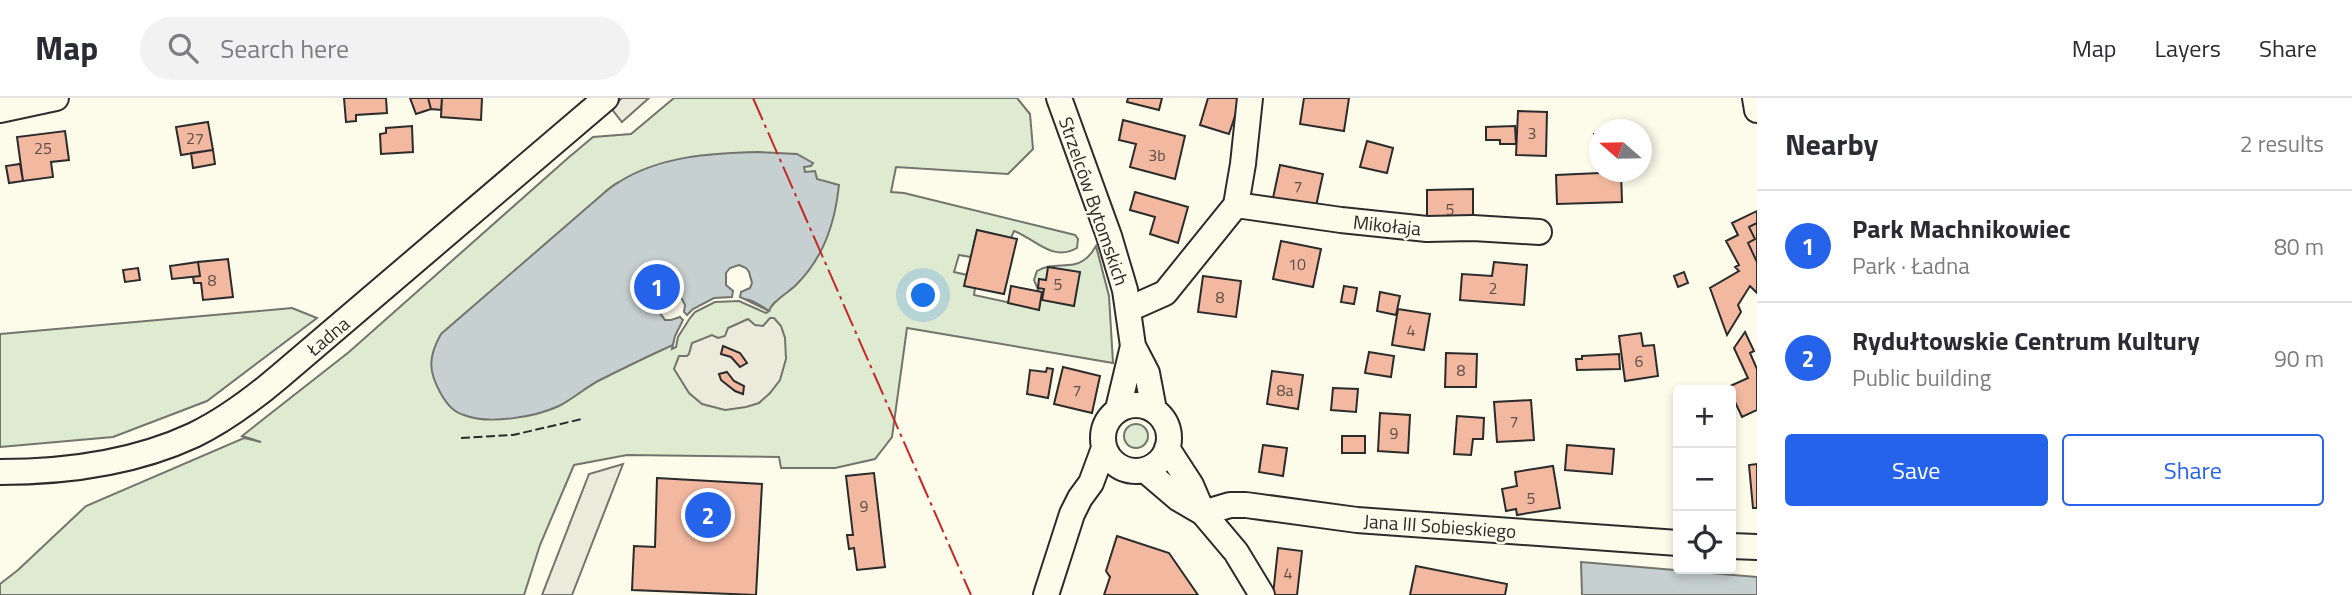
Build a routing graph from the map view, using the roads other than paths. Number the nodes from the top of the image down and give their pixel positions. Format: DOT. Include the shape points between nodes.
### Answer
graph roads {
  1 [pos="56,98"];
  2 [pos="606,98"];
  3 [pos="1059,98"];
  4 [pos="1250,98"];
  5 [pos="1755,98"];
  6 [pos="0,110"];
  7 [pos="1757,110"];
  8 [pos="1236,205"];
  9 [pos="1539,232"];
  10 [pos="1129,309"];
  11 [pos="1133,346"];
  12 [pos="1118,409"];
  13 [pos="1154,410"];
  14 [pos="1104,448"];
  15 [pos="1167,448"];
  16 [pos="1134,469"];
  17 [pos="0,472"];
  18 [pos="1091,483"];
  19 [pos="1203,513"];
  20 [pos="1673,543"];
  21 [pos="1736,546"];
  22 [pos="1757,547"];
  23 [pos="1046,595"];
  24 [pos="1262,595"];
  1 -- 6 [label="street"];
  2 -- 17 [label="street, Ładna" via="290,368 223,419 128,459 60,471"];
  3 -- 10 [label="street, Strzelców Bytomskich" via="1109,236"];
  4 -- 8 [label="street"];
  5 -- 7 [label="street"];
  8 -- 9 [label="street, Mikołaja" via="1427,229"];
  8 -- 10 [label="street" via="1166,293"];
  10 -- 11 [label="street, Strzelców Bytomskich"];
  11 -- 12 [label="street"];
  11 -- 13 [label="street" via="1147,373"];
  12 -- 13 [label="street" via="1137,405"];
  12 -- 14 [label="street" via="1107,422"];
  13 -- 15 [label="street" via="1166,423"];
  14 -- 16 [label="street" via="1110,457"];
  14 -- 18 [label="street"];
  15 -- 16 [label="street" via="1158,462"];
  15 -- 19 [label="street"];
  16 -- 18 [label="street"];
  16 -- 19 [label="street"];
  18 -- 23 [label="street" via="1073,514"];
  19 -- 20 [label="street, Jana III Sobieskiego" via="1245,505 1357,520"];
  19 -- 24 [label="street" via="1236,552"];
  21 -- 22 [label="street"];
}
